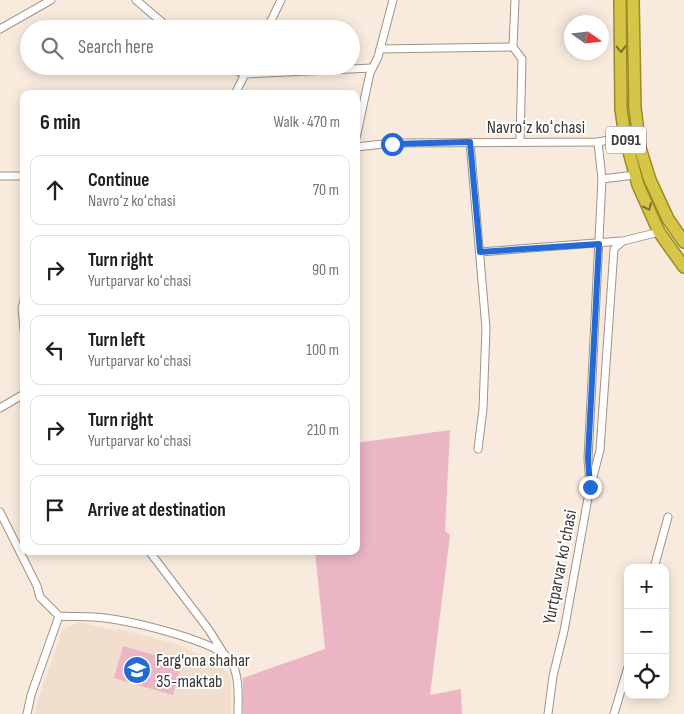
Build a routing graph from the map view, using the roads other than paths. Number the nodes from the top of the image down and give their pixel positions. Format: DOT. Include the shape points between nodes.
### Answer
graph roads {
  1 [pos="51,0"];
  2 [pos="136,0"];
  3 [pos="281,0"];
  4 [pos="393,0"];
  5 [pos="515,0"];
  6 [pos="620,0"];
  7 [pos="633,0"];
  8 [pos="159,20"];
  9 [pos="271,20"];
  10 [pos="0,29"];
  11 [pos="514,47"];
  12 [pos="380,49"];
  13 [pos="372,68"];
  14 [pos="360,69"];
  15 [pos="244,75"];
  16 [pos="237,90"];
  17 [pos="360,119"];
  18 [pos="625,137"];
  19 [pos="520,141"];
  20 [pos="470,142"];
  21 [pos="598,142"];
  22 [pos="360,147"];
  23 [pos="635,175"];
  24 [pos="0,176"];
  25 [pos="20,176"];
  26 [pos="602,179"];
  27 [pos="652,185"];
  28 [pos="640,190"];
  29 [pos="659,232"];
  30 [pos="623,241"];
  31 [pos="684,242"];
  32 [pos="599,244"];
  33 [pos="480,252"];
  34 [pos="684,267"];
  35 [pos="20,396"];
  36 [pos="0,408"];
  37 [pos="478,448"];
  38 [pos="590,487"];
  39 [pos="0,512"];
  40 [pos="668,517"];
  41 [pos="20,552"];
  42 [pos="22,555"];
  43 [pos="152,555"];
  44 [pos="655,564"];
  45 [pos="59,616"];
  46 [pos="226,656"];
  47 [pos="624,680"];
  48 [pos="26,714"];
  49 [pos="238,714"];
  50 [pos="548,714"];
  51 [pos="614,714"];
  1 -- 10 [label="street"];
  2 -- 8 [label="street"];
  3 -- 9 [label="street"];
  4 -- 12 [label="street"];
  5 -- 11 [label="street"];
  6 -- 18 [label="highway, D091, one-way" via="621,109"];
  7 -- 27 [label="highway, D091" via="636,121 640,148"];
  11 -- 12 [label="street"];
  11 -- 19 [label="street" via="522,59"];
  12 -- 13 [label="street"];
  13 -- 14 [label="street"];
  13 -- 17 [label="street"];
  15 -- 16 [label="street"];
  18 -- 21 [label="street, Navroʻz koʻchasi"];
  18 -- 23 [label="highway, D091"];
  19 -- 20 [label="street, Navroʻz koʻchasi"];
  19 -- 21 [label="street, Navroʻz koʻchasi"];
  20 -- 22 [label="street, Navroʻz koʻchasi"];
  20 -- 33 [label="street"];
  21 -- 26 [label="street, Yurtparvar koʻchasi"];
  23 -- 26 [label="street"];
  23 -- 28 [label="highway, D091"];
  24 -- 25 [label="street"];
  26 -- 32 [label="street, Yurtparvar koʻchasi"];
  27 -- 28 [label="highway"];
  27 -- 31 [label="highway, D091" via="668,219"];
  28 -- 29 [label="highway, D091, one-way"];
  29 -- 30 [label="street"];
  29 -- 34 [label="highway, D091"];
  30 -- 32 [label="street"];
  30 -- 38 [label="street" via="614,249 600,450"];
  32 -- 33 [label="street"];
  32 -- 38 [label="street, Yurtparvar koʻchasi" via="588,458"];
  33 -- 37 [label="street" via="486,328"];
  35 -- 36 [label="street"];
  38 -- 50 [label="street, Yurtparvar koʻchasi"];
  39 -- 41 [label="street"];
  40 -- 44 [label="street"];
  42 -- 45 [label="street" via="40,597"];
  43 -- 46 [label="street"];
  45 -- 46 [label="street" via="104,618 176,633"];
  45 -- 48 [label="street"];
  46 -- 49 [label="street" via="237,675"];
  47 -- 51 [label="street"];
}
